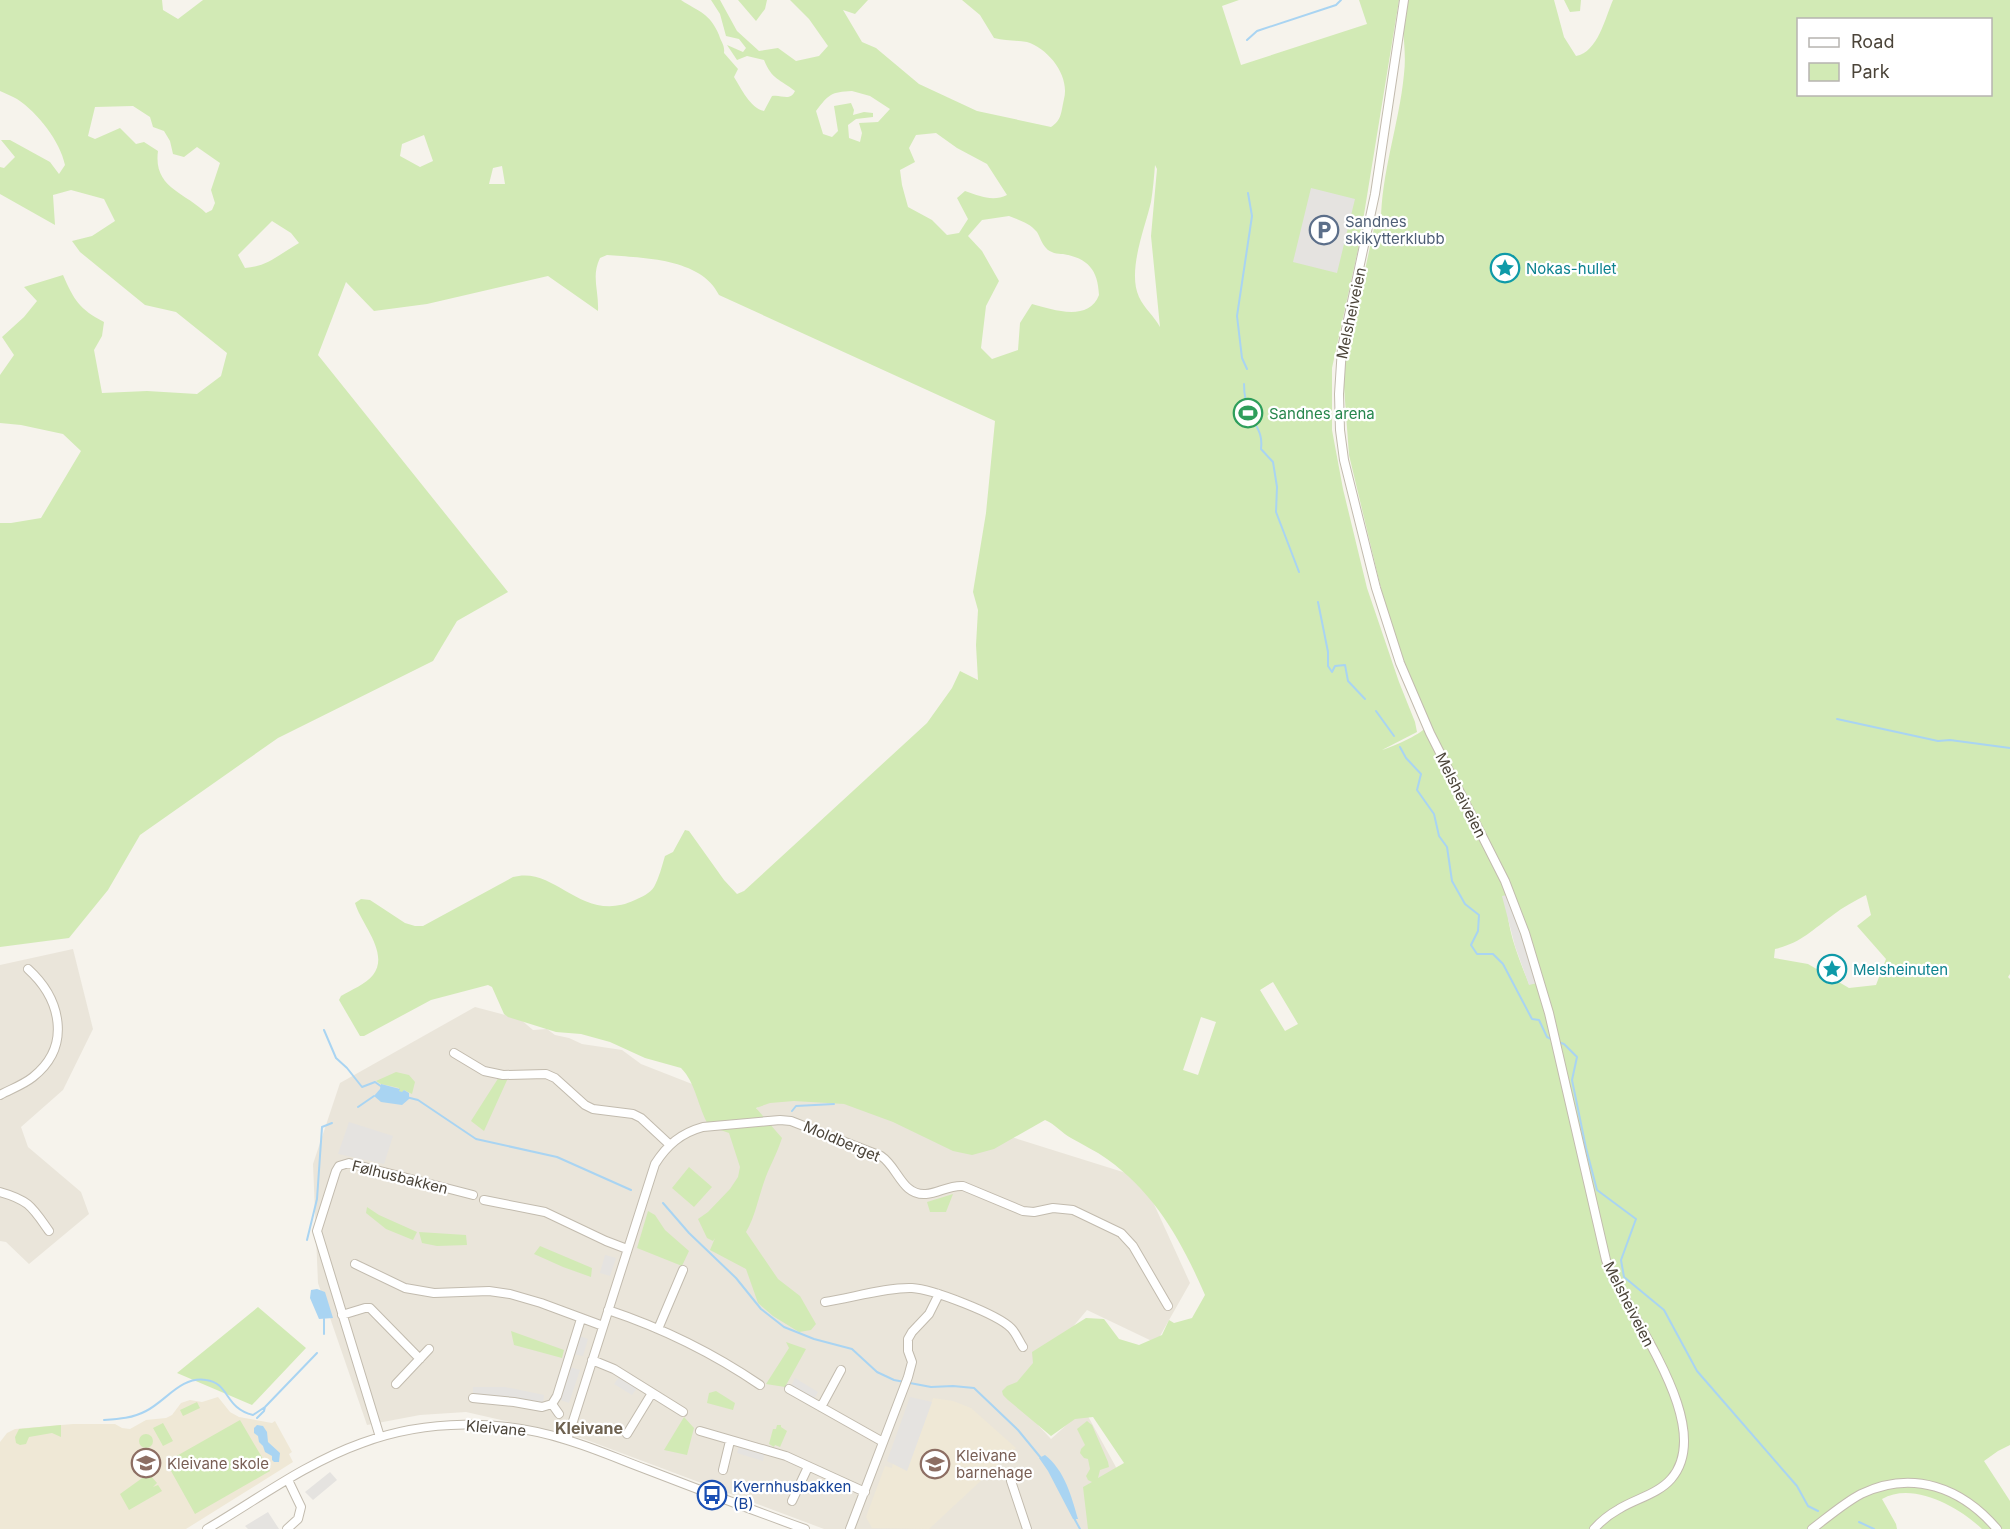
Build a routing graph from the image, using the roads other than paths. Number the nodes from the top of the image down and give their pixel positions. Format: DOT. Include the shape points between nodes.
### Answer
graph roads {
  1 [pos="1404,0"];
  2 [pos="28,969"];
  3 [pos="454,1053"];
  4 [pos="0,1095"];
  5 [pos="669,1144"];
  6 [pos="0,1192"];
  7 [pos="473,1195"];
  8 [pos="484,1200"];
  9 [pos="49,1231"];
  10 [pos="627,1249"];
  11 [pos="355,1264"];
  12 [pos="683,1270"];
  13 [pos="939,1294"];
  14 [pos="825,1302"];
  15 [pos="1168,1306"];
  16 [pos="608,1310"];
  17 [pos="342,1315"];
  18 [pos="581,1319"];
  19 [pos="603,1326"];
  20 [pos="658,1329"];
  21 [pos="1023,1347"];
  22 [pos="429,1349"];
  23 [pos="420,1359"];
  24 [pos="592,1360"];
  25 [pos="841,1370"];
  26 [pos="396,1383"];
  27 [pos="760,1385"];
  28 [pos="789,1389"];
  29 [pos="652,1393"];
  30 [pos="473,1398"];
  31 [pos="552,1404"];
  32 [pos="821,1407"];
  33 [pos="683,1412"];
  34 [pos="559,1414"];
  35 [pos="700,1431"];
  36 [pos="627,1434"];
  37 [pos="380,1437"];
  38 [pos="567,1440"];
  39 [pos="730,1441"];
  40 [pos="883,1442"];
  41 [pos="808,1467"];
  42 [pos="723,1470"];
  43 [pos="288,1480"];
  44 [pos="1011,1481"];
  45 [pos="865,1492"];
  46 [pos="792,1501"];
  47 [pos="207,1529"];
  48 [pos="287,1529"];
  49 [pos="805,1529"];
  50 [pos="850,1529"];
  51 [pos="1027,1529"];
  52 [pos="1594,1529"];
  53 [pos="1812,1529"];
  54 [pos="1997,1529"];
  1 -- 52 [label="street, Melsheiveien" via="1376,194 1342,348 1342,450 1376,588 1397,653 1435,742 1511,896 1541,985 1606,1260 1615,1284 1645,1332 1681,1418 1684,1437 1680,1464 1668,1482 1619,1508"];
  2 -- 4 [label="street" via="44,985 54,1004 55,1045 34,1077"];
  3 -- 5 [label="street" via="484,1071 502,1075 546,1074 593,1109 633,1114"];
  5 -- 10 [label="street, Moldberget" via="652,1172"];
  5 -- 15 [label="street, Moldberget" via="703,1127 791,1121 881,1156 916,1193 954,1185 1023,1211 1073,1210 1125,1235"];
  6 -- 9 [label="street" via="27,1203"];
  7 -- 17 [label="street, Følhusbakken" via="349,1163 339,1166 317,1231"];
  8 -- 10 [label="street" via="545,1212"];
  10 -- 16 [label="street, Moldberget"];
  11 -- 18 [label="street" via="405,1288 434,1293 489,1291 541,1303"];
  12 -- 20 [label="street"];
  13 -- 14 [label="street" via="902,1288"];
  13 -- 21 [label="street" via="1002,1321 1014,1331"];
  13 -- 40 [label="street" via="929,1314 908,1339 911,1367"];
  16 -- 19 [label="street, Moldberget"];
  16 -- 20 [label="street"];
  17 -- 23 [label="street" via="370,1308"];
  17 -- 37 [label="street, Følhusbakken"];
  18 -- 19 [label="street"];
  18 -- 31 [label="street"];
  19 -- 24 [label="street, Moldberget"];
  20 -- 27 [label="street" via="702,1349"];
  22 -- 23 [label="street"];
  23 -- 26 [label="street"];
  24 -- 29 [label="street"];
  24 -- 38 [label="street, Moldberget"];
  25 -- 32 [label="street"];
  28 -- 32 [label="street"];
  29 -- 33 [label="street"];
  29 -- 36 [label="street"];
  30 -- 31 [label="street" via="542,1407"];
  31 -- 34 [label="street"];
  32 -- 40 [label="street"];
  35 -- 39 [label="street"];
  37 -- 38 [label="street, Kleivane" via="467,1424 508,1427"];
  37 -- 43 [label="street, Kleivane" via="327,1457"];
  38 -- 49 [label="street, Kleivane"];
  39 -- 41 [label="street" via="772,1451"];
  39 -- 42 [label="street"];
  40 -- 45 [label="street"];
  41 -- 45 [label="street"];
  41 -- 46 [label="street"];
  43 -- 47 [label="street, Kleivane"];
  43 -- 48 [label="street" via="302,1508 298,1519"];
  44 -- 51 [label="street"];
  45 -- 50 [label="street"];
  53 -- 54 [label="street" via="1861,1495 1886,1485 1913,1483 1961,1497"];
}
